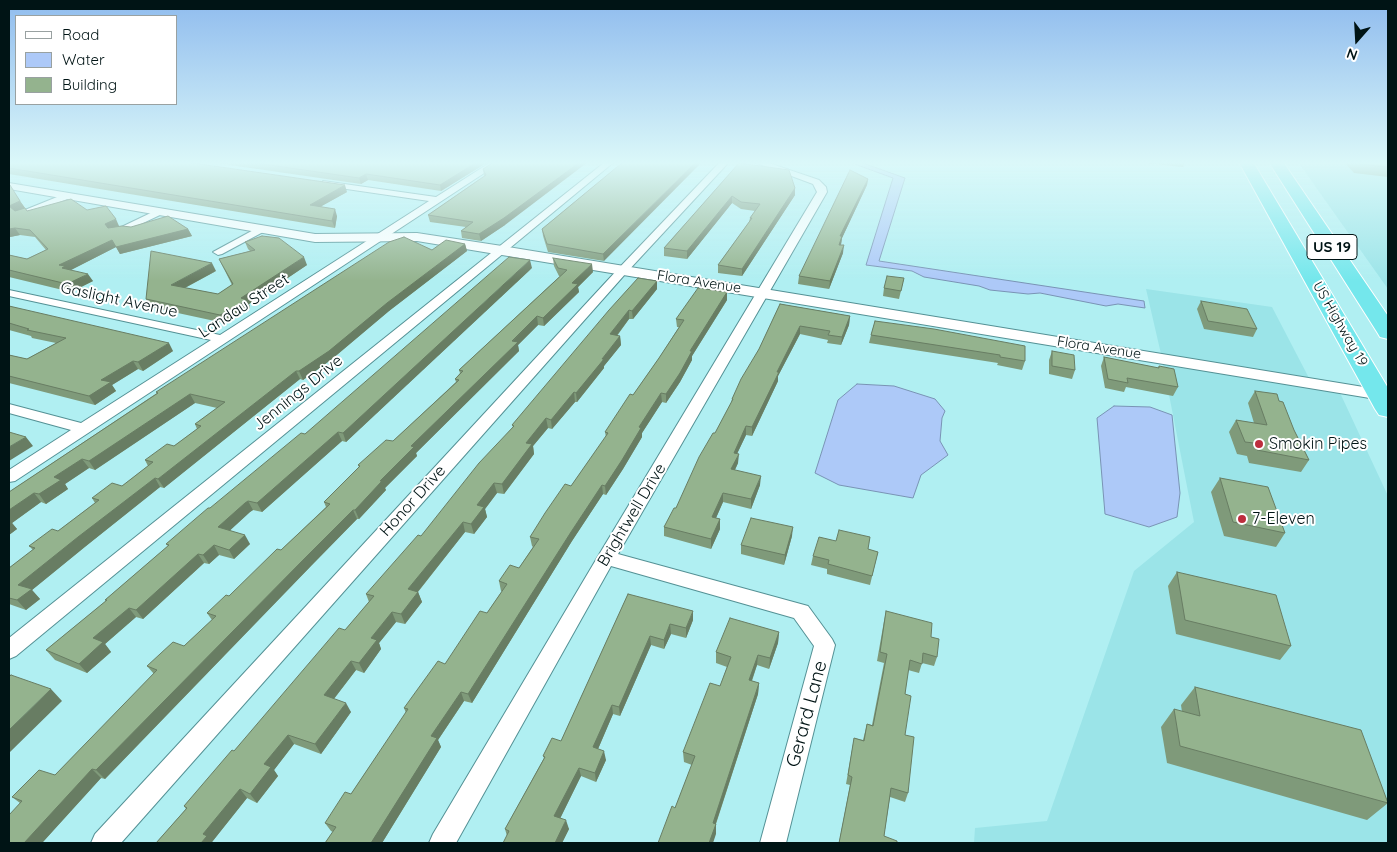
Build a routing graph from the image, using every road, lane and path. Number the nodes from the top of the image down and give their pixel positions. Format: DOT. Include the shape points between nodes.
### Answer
graph roads {
  1 [pos="52,202"];
  2 [pos="100,202"];
  3 [pos="435,202"];
  4 [pos="561,202"];
  5 [pos="687,202"];
  6 [pos="816,202"];
  7 [pos="1270,202"];
  8 [pos="1278,202"];
  9 [pos="1302,202"];
  10 [pos="160,212"];
  11 [pos="20,214"];
  12 [pos="260,230"];
  13 [pos="1321,230"];
  14 [pos="116,232"];
  15 [pos="383,236"];
  16 [pos="502,250"];
  17 [pos="218,252"];
  18 [pos="623,270"];
  19 [pos="764,292"];
  20 [pos="9,293"];
  21 [pos="1388,332"];
  22 [pos="223,339"];
  23 [pos="1385,400"];
  24 [pos="9,408"];
  25 [pos="84,429"];
  26 [pos="9,477"];
  27 [pos="606,558"];
  28 [pos="9,650"];
  29 [pos="104,843"];
  30 [pos="442,843"];
  31 [pos="773,843"];
  1 -- 11 [label="street"];
  2 -- 10 [label="street, Flora Avenue"];
  3 -- 15 [label="street, Landau Street"];
  4 -- 16 [label="street, Jennings Drive"];
  5 -- 18 [label="street, Honor Drive"];
  6 -- 19 [label="street, Brightwell Drive"];
  7 -- 23 [label="highway, US Highway 19 / US 19"];
  8 -- 13 [label="highway" via="1305,223"];
  9 -- 13 [label="highway, US 19"];
  10 -- 12 [label="street, Flora Avenue"];
  10 -- 14 [label="street"];
  12 -- 15 [label="street, Flora Avenue" via="315,238"];
  12 -- 17 [label="street"];
  13 -- 21 [label="highway, US 19"];
  15 -- 16 [label="street, Flora Avenue" via="417,237"];
  15 -- 22 [label="street, Landau Street"];
  16 -- 18 [label="street, Flora Avenue"];
  16 -- 28 [label="street, Jennings Drive"];
  18 -- 19 [label="street, Flora Avenue"];
  18 -- 29 [label="street, Honor Drive"];
  19 -- 23 [label="street, Flora Avenue"];
  19 -- 27 [label="street, Brightwell Drive"];
  20 -- 22 [label="street, Gaslight Avenue"];
  22 -- 25 [label="street, Landau Street"];
  24 -- 25 [label="street"];
  25 -- 26 [label="street, Landau Street"];
  27 -- 30 [label="street, Brightwell Drive"];
  27 -- 31 [label="street, Gerard Lane" via="801,612 825,645"];
}
